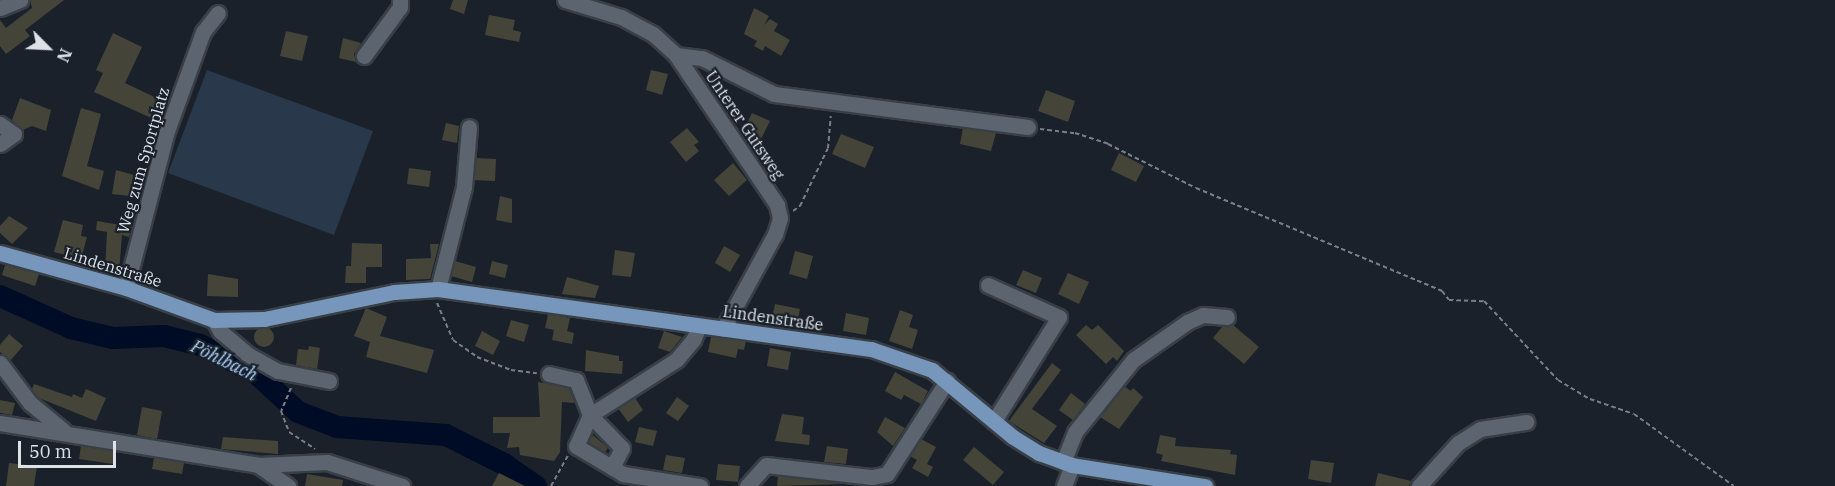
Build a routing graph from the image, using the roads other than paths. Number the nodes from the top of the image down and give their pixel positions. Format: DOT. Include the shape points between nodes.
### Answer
graph roads {
  1 [pos="20,0"];
  2 [pos="400,0"];
  3 [pos="565,0"];
  4 [pos="0,8"];
  5 [pos="218,13"];
  6 [pos="676,55"];
  7 [pos="364,56"];
  8 [pos="0,124"];
  9 [pos="469,127"];
  10 [pos="1028,127"];
  11 [pos="0,144"];
  12 [pos="0,253"];
  13 [pos="988,285"];
  14 [pos="126,288"];
  15 [pos="434,289"];
  16 [pos="1227,316"];
  17 [pos="214,320"];
  18 [pos="699,326"];
  19 [pos="723,329"];
  20 [pos="0,363"];
  21 [pos="549,374"];
  22 [pos="329,381"];
  23 [pos="947,381"];
  24 [pos="590,415"];
  25 [pos="994,421"];
  26 [pos="1526,422"];
  27 [pos="0,423"];
  28 [pos="63,430"];
  29 [pos="1067,463"];
  30 [pos="258,465"];
  31 [pos="612,468"];
  32 [pos="886,480"];
  33 [pos="288,486"];
  34 [pos="402,486"];
  35 [pos="700,486"];
  36 [pos="747,486"];
  37 [pos="1064,486"];
  38 [pos="1205,486"];
  39 [pos="1419,486"];
  1 -- 4 [label="street"];
  2 -- 7 [label="street" via="400,7"];
  3 -- 6 [label="street, Unterer Gutsweg" via="621,17 653,33"];
  5 -- 14 [label="street, Weg zum Sportplatz" via="203,32 166,134"];
  6 -- 10 [label="street" via="702,58 774,94"];
  6 -- 19 [label="street, Unterer Gutsweg" via="777,205 780,218"];
  8 -- 11 [label="street" via="14,134"];
  9 -- 15 [label="street" via="464,187"];
  12 -- 14 [label="main road, Lindenstraße"];
  13 -- 25 [label="street" via="1059,317"];
  14 -- 17 [label="main road, Lindenstraße"];
  15 -- 17 [label="main road, Lindenstraße" via="394,292 264,319"];
  15 -- 18 [label="main road, Lindenstraße"];
  16 -- 29 [label="street" via="1203,315 1187,322 1133,360 1075,432"];
  17 -- 22 [label="street, Lindenstraße" via="220,331 247,354 278,371"];
  18 -- 19 [label="main road, Lindenstraße"];
  18 -- 24 [label="street" via="676,360"];
  19 -- 23 [label="main road, Lindenstraße" via="872,349 912,360"];
  20 -- 28 [label="street" via="30,403"];
  21 -- 24 [label="street" via="576,380"];
  23 -- 25 [label="main road, Lindenstraße"];
  23 -- 32 [label="street"];
  24 -- 31 [label="street" via="622,448"];
  24 -- 31 [label="street" via="576,446"];
  25 -- 29 [label="main road, Lindenstraße" via="1040,453"];
  26 -- 39 [label="street" via="1480,429 1458,443"];
  27 -- 28 [label="street"];
  28 -- 30 [label="street"];
  29 -- 37 [label="street"];
  29 -- 38 [label="main road, Lindenstraße"];
  30 -- 33 [label="street"];
  30 -- 34 [label="street" via="327,462"];
  31 -- 35 [label="street" via="623,474"];
  32 -- 36 [label="street" via="766,465"];
}
